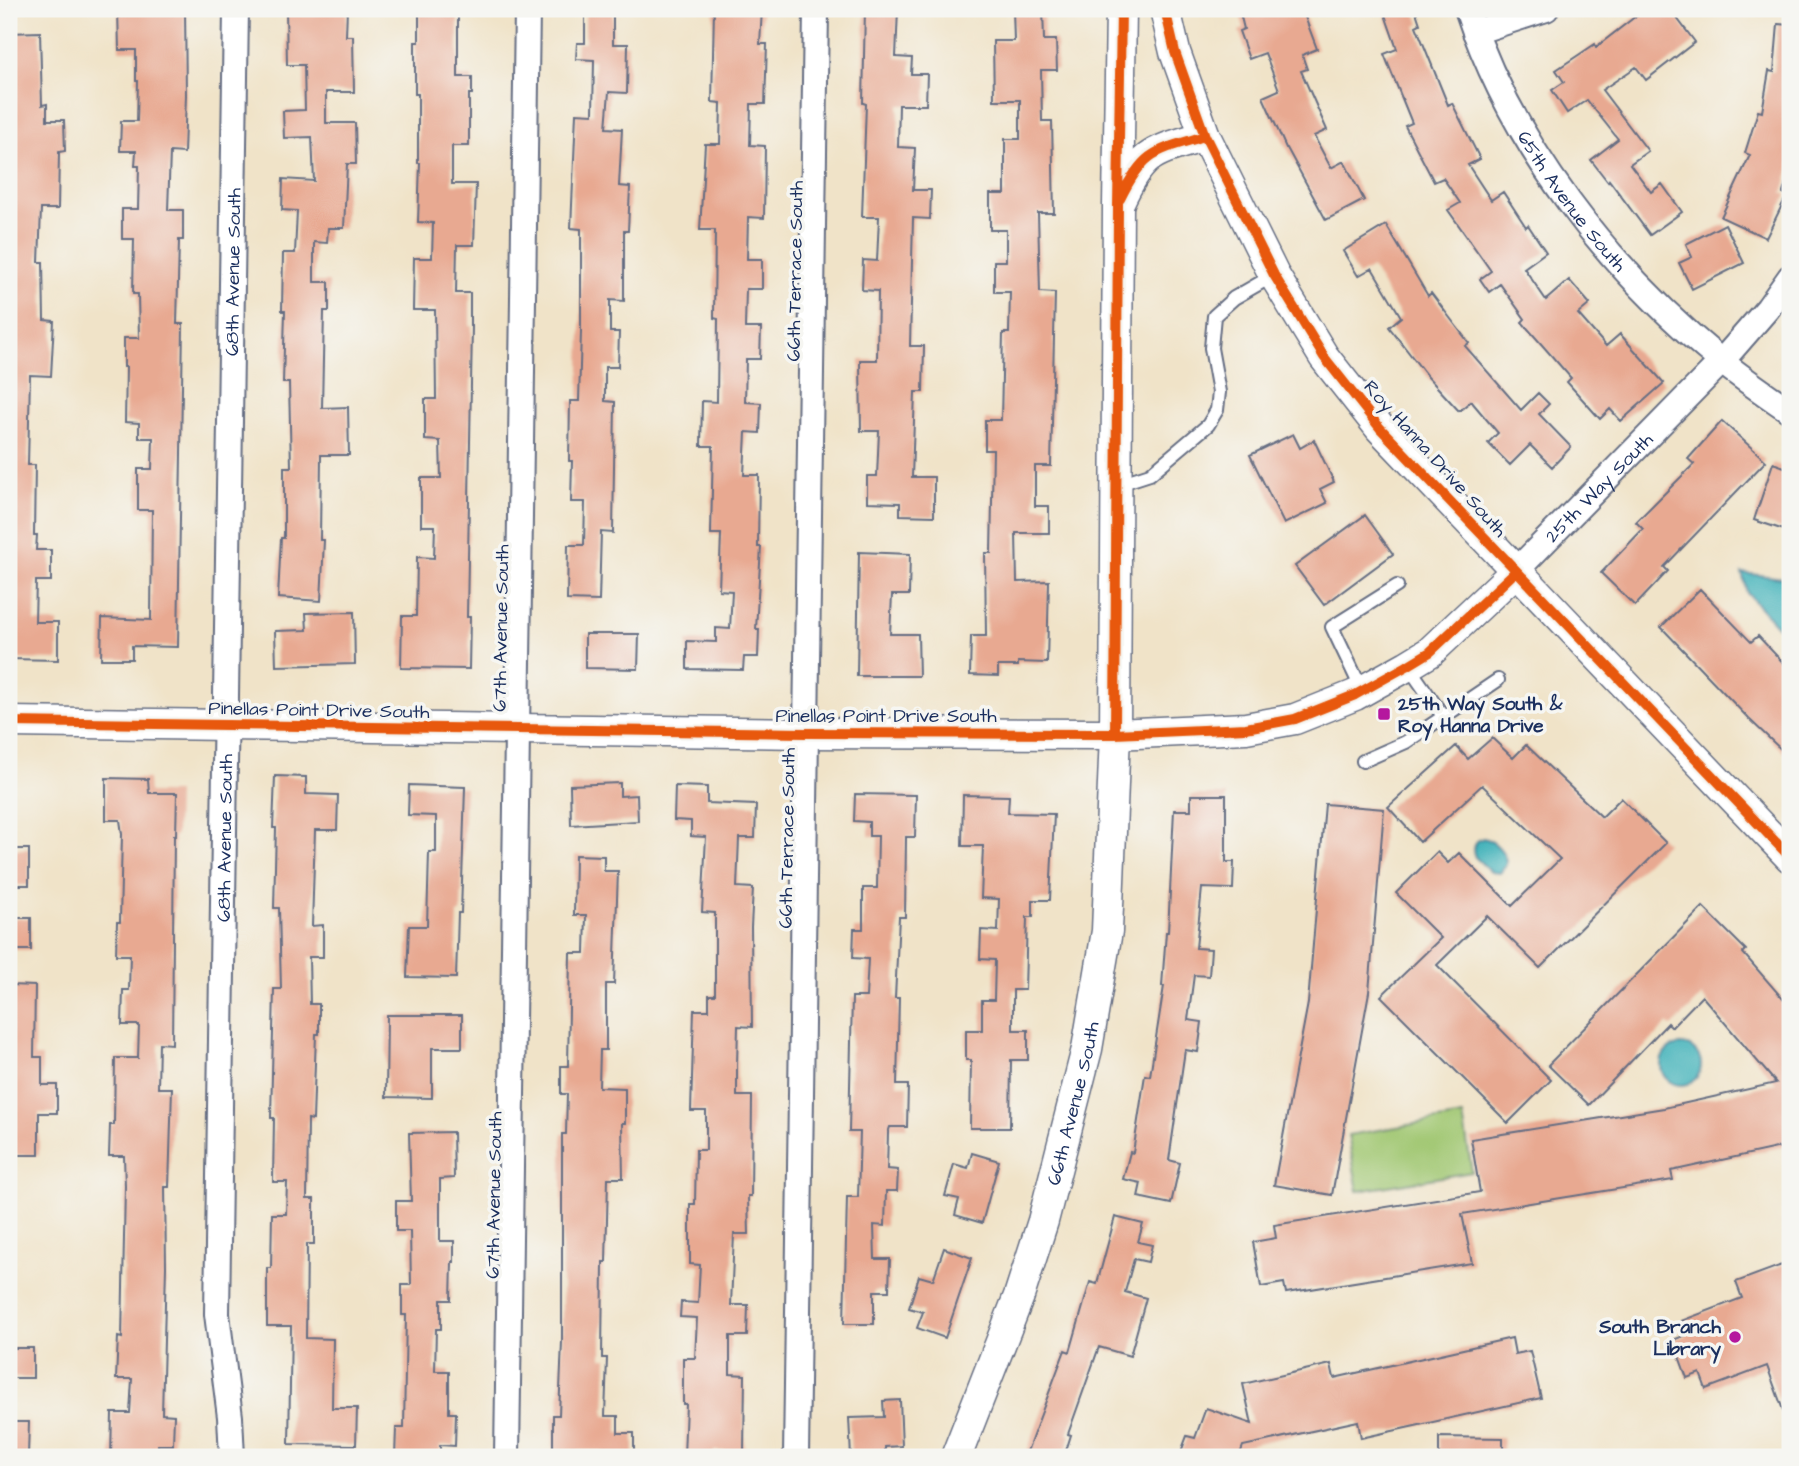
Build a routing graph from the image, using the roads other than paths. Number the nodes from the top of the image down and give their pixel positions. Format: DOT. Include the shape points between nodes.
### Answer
graph roads {
  1 [pos="236,9"];
  2 [pos="527,9"];
  3 [pos="816,9"];
  4 [pos="1121,9"];
  5 [pos="1165,9"];
  6 [pos="1467,9"];
  7 [pos="1546,9"];
  8 [pos="1475,32"];
  9 [pos="1205,136"];
  10 [pos="1118,205"];
  11 [pos="1274,275"];
  12 [pos="1790,278"];
  13 [pos="1721,361"];
  14 [pos="1790,411"];
  15 [pos="1116,485"];
  16 [pos="1516,572"];
  17 [pos="1397,586"];
  18 [pos="1407,666"];
  19 [pos="1498,680"];
  20 [pos="1363,691"];
  21 [pos="1443,716"];
  22 [pos="9,722"];
  23 [pos="228,725"];
  24 [pos="516,730"];
  25 [pos="805,733"];
  26 [pos="1115,734"];
  27 [pos="1363,761"];
  28 [pos="1790,857"];
  29 [pos="232,1457"];
  30 [pos="507,1457"];
  31 [pos="796,1457"];
  32 [pos="956,1457"];
  1 -- 23 [label="street, 68th Avenue South"];
  2 -- 24 [label="street, 67th Avenue South"];
  3 -- 25 [label="street, 66th Terrace South"];
  4 -- 10 [label="street"];
  5 -- 9 [label="street, Roy Hanna Drive South"];
  6 -- 8 [label="street, 65th Avenue South"];
  7 -- 8 [label="street"];
  8 -- 13 [label="street, 65th Avenue South" via="1545,170 1649,295"];
  9 -- 10 [label="street" via="1144,159"];
  9 -- 11 [label="street, Roy Hanna Drive South"];
  10 -- 15 [label="street"];
  11 -- 15 [label="lane" via="1213,316 1211,348 1219,391 1217,410 1208,425 1150,474"];
  11 -- 16 [label="street, Roy Hanna Drive South" via="1324,356 1380,428"];
  12 -- 13 [label="street, 25th Way South"];
  13 -- 14 [label="street"];
  13 -- 16 [label="street, 25th Way South"];
  15 -- 26 [label="street"];
  16 -- 18 [label="street, 25th Way South" via="1430,652"];
  16 -- 28 [label="street, Roy Hanna Drive South"];
  17 -- 20 [label="lane" via="1332,627"];
  18 -- 20 [label="street, 25th Way South"];
  18 -- 21 [label="lane"];
  19 -- 21 [label="lane"];
  20 -- 26 [label="street, 25th Way South" via="1295,719 1246,728"];
  21 -- 27 [label="lane" via="1406,742"];
  22 -- 23 [label="street, Pinellas Point Drive South"];
  23 -- 24 [label="street, Pinellas Point Drive South"];
  23 -- 29 [label="street, 68th Avenue South" via="217,1314"];
  24 -- 25 [label="street, Pinellas Point Drive South"];
  24 -- 30 [label="street, 67th Avenue South"];
  25 -- 26 [label="street, Pinellas Point Drive South"];
  25 -- 31 [label="street, 66th Terrace South"];
  26 -- 32 [label="street, 66th Avenue South" via="1107,931 1087,1049 1019,1296"];
}
